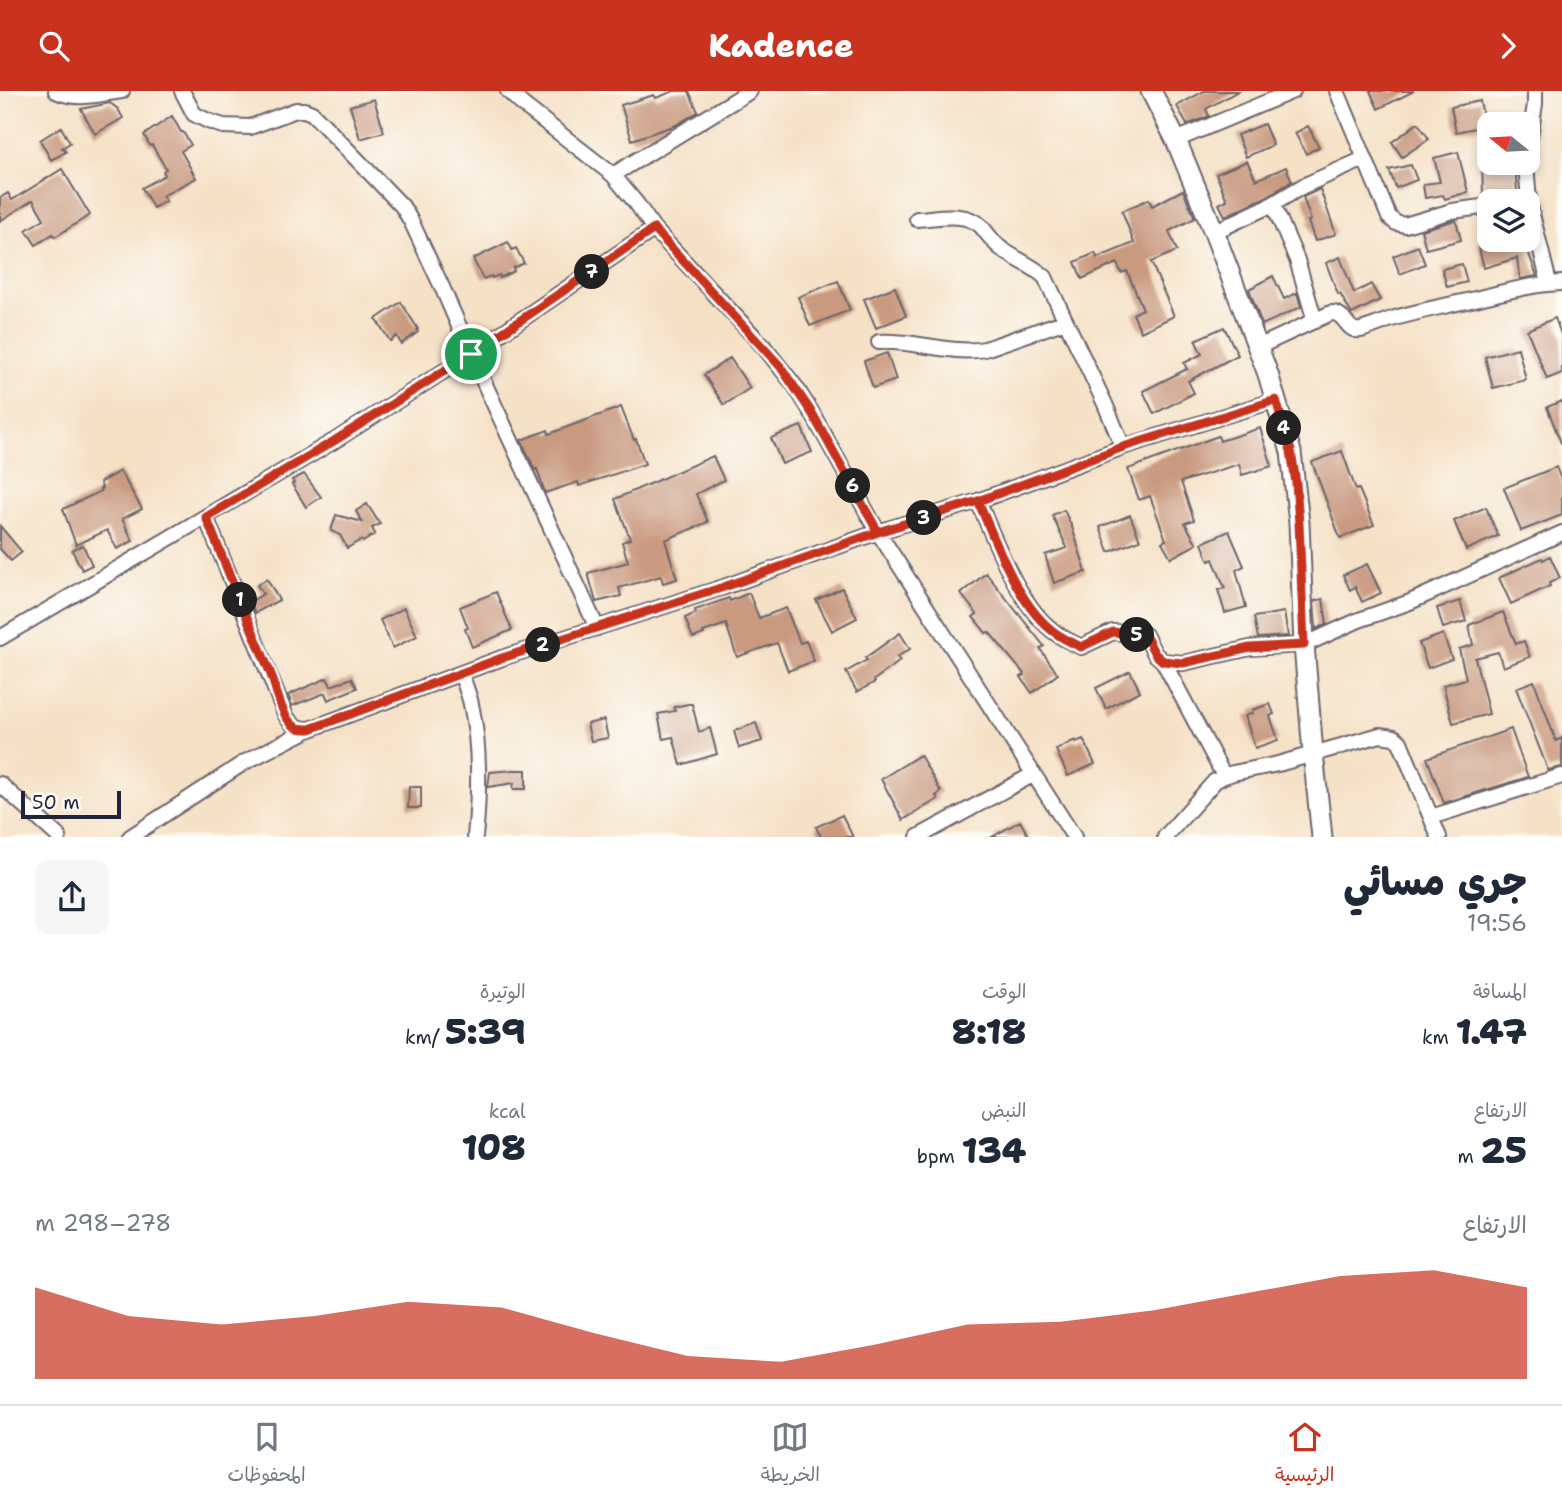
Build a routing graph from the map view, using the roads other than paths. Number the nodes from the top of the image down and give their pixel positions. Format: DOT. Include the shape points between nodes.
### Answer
graph roads {
  1 [pos="56,91"];
  2 [pos="122,91"];
  3 [pos="182,91"];
  4 [pos="508,91"];
  5 [pos="1151,91"];
  6 [pos="1293,91"];
  7 [pos="1336,91"];
  8 [pos="1535,91"];
  9 [pos="747,92"];
  10 [pos="1277,94"];
  11 [pos="1533,112"];
  12 [pos="1176,140"];
  13 [pos="1364,159"];
  14 [pos="613,175"];
  15 [pos="1273,204"];
  16 [pos="1477,208"];
  17 [pos="917,219"];
  18 [pos="654,229"];
  19 [pos="1214,232"];
  20 [pos="1540,238"];
  21 [pos="1555,283"];
  22 [pos="1066,321"];
  23 [pos="1315,321"];
  24 [pos="879,342"];
  25 [pos="1258,347"];
  26 [pos="471,354"];
  27 [pos="1276,400"];
  28 [pos="1123,447"];
  29 [pos="978,501"];
  30 [pos="206,517"];
  31 [pos="878,532"];
  32 [pos="1562,533"];
  33 [pos="597,628"];
  34 [pos="0,638"];
  35 [pos="1304,645"];
  36 [pos="1163,661"];
  37 [pos="461,673"];
  38 [pos="310,729"];
  39 [pos="1313,753"];
  40 [pos="1034,774"];
  41 [pos="1224,776"];
  42 [pos="1562,776"];
  43 [pos="0,784"];
  44 [pos="1431,817"];
  45 [pos="59,837"];
  46 [pos="130,837"];
  47 [pos="475,837"];
  48 [pos="918,837"];
  49 [pos="1074,837"];
  50 [pos="1165,837"];
  51 [pos="1322,837"];
  52 [pos="1439,837"];
  1 -- 2 [label="street" via="77,97"];
  3 -- 26 [label="street" via="194,114 223,127 250,127 296,110 312,113 407,213"];
  4 -- 14 [label="street"];
  5 -- 12 [label="street"];
  6 -- 10 [label="street"];
  7 -- 13 [label="street"];
  8 -- 11 [label="street"];
  9 -- 14 [label="street"];
  10 -- 12 [label="street"];
  12 -- 19 [label="street"];
  13 -- 15 [label="street"];
  13 -- 16 [label="street" via="1396,223 1405,225"];
  14 -- 18 [label="street"];
  15 -- 19 [label="street"];
  15 -- 23 [label="street" via="1297,260"];
  17 -- 22 [label="street" via="961,217 978,224 1002,249 1045,277"];
  18 -- 26 [label="street"];
  18 -- 31 [label="street" via="780,366 812,413"];
  19 -- 25 [label="street"];
  20 -- 21 [label="street"];
  21 -- 23 [label="street" via="1431,308 1359,331 1337,313"];
  22 -- 24 [label="street" via="973,351"];
  22 -- 28 [label="street"];
  23 -- 25 [label="street"];
  25 -- 27 [label="street"];
  26 -- 30 [label="street"];
  26 -- 33 [label="street"];
  27 -- 28 [label="street"];
  27 -- 35 [label="street" via="1296,483"];
  28 -- 29 [label="street"];
  29 -- 31 [label="street"];
  29 -- 36 [label="street" via="1013,579 1028,604 1057,635 1081,647 1113,632 1145,635"];
  30 -- 34 [label="street"];
  30 -- 38 [label="street" via="285,714 294,726"];
  31 -- 33 [label="street"];
  31 -- 40 [label="street"];
  32 -- 35 [label="street"];
  33 -- 37 [label="street"];
  35 -- 36 [label="street" via="1250,648 1183,663"];
  35 -- 39 [label="street"];
  36 -- 41 [label="street"];
  37 -- 38 [label="street"];
  37 -- 47 [label="street" via="476,739"];
  38 -- 46 [label="street" via="245,762"];
  39 -- 41 [label="street"];
  39 -- 44 [label="street" via="1380,735 1394,737"];
  39 -- 51 [label="street"];
  40 -- 48 [label="street"];
  40 -- 49 [label="street"];
  41 -- 50 [label="street"];
  42 -- 44 [label="street"];
  43 -- 45 [label="street"];
  44 -- 52 [label="street"];
}
